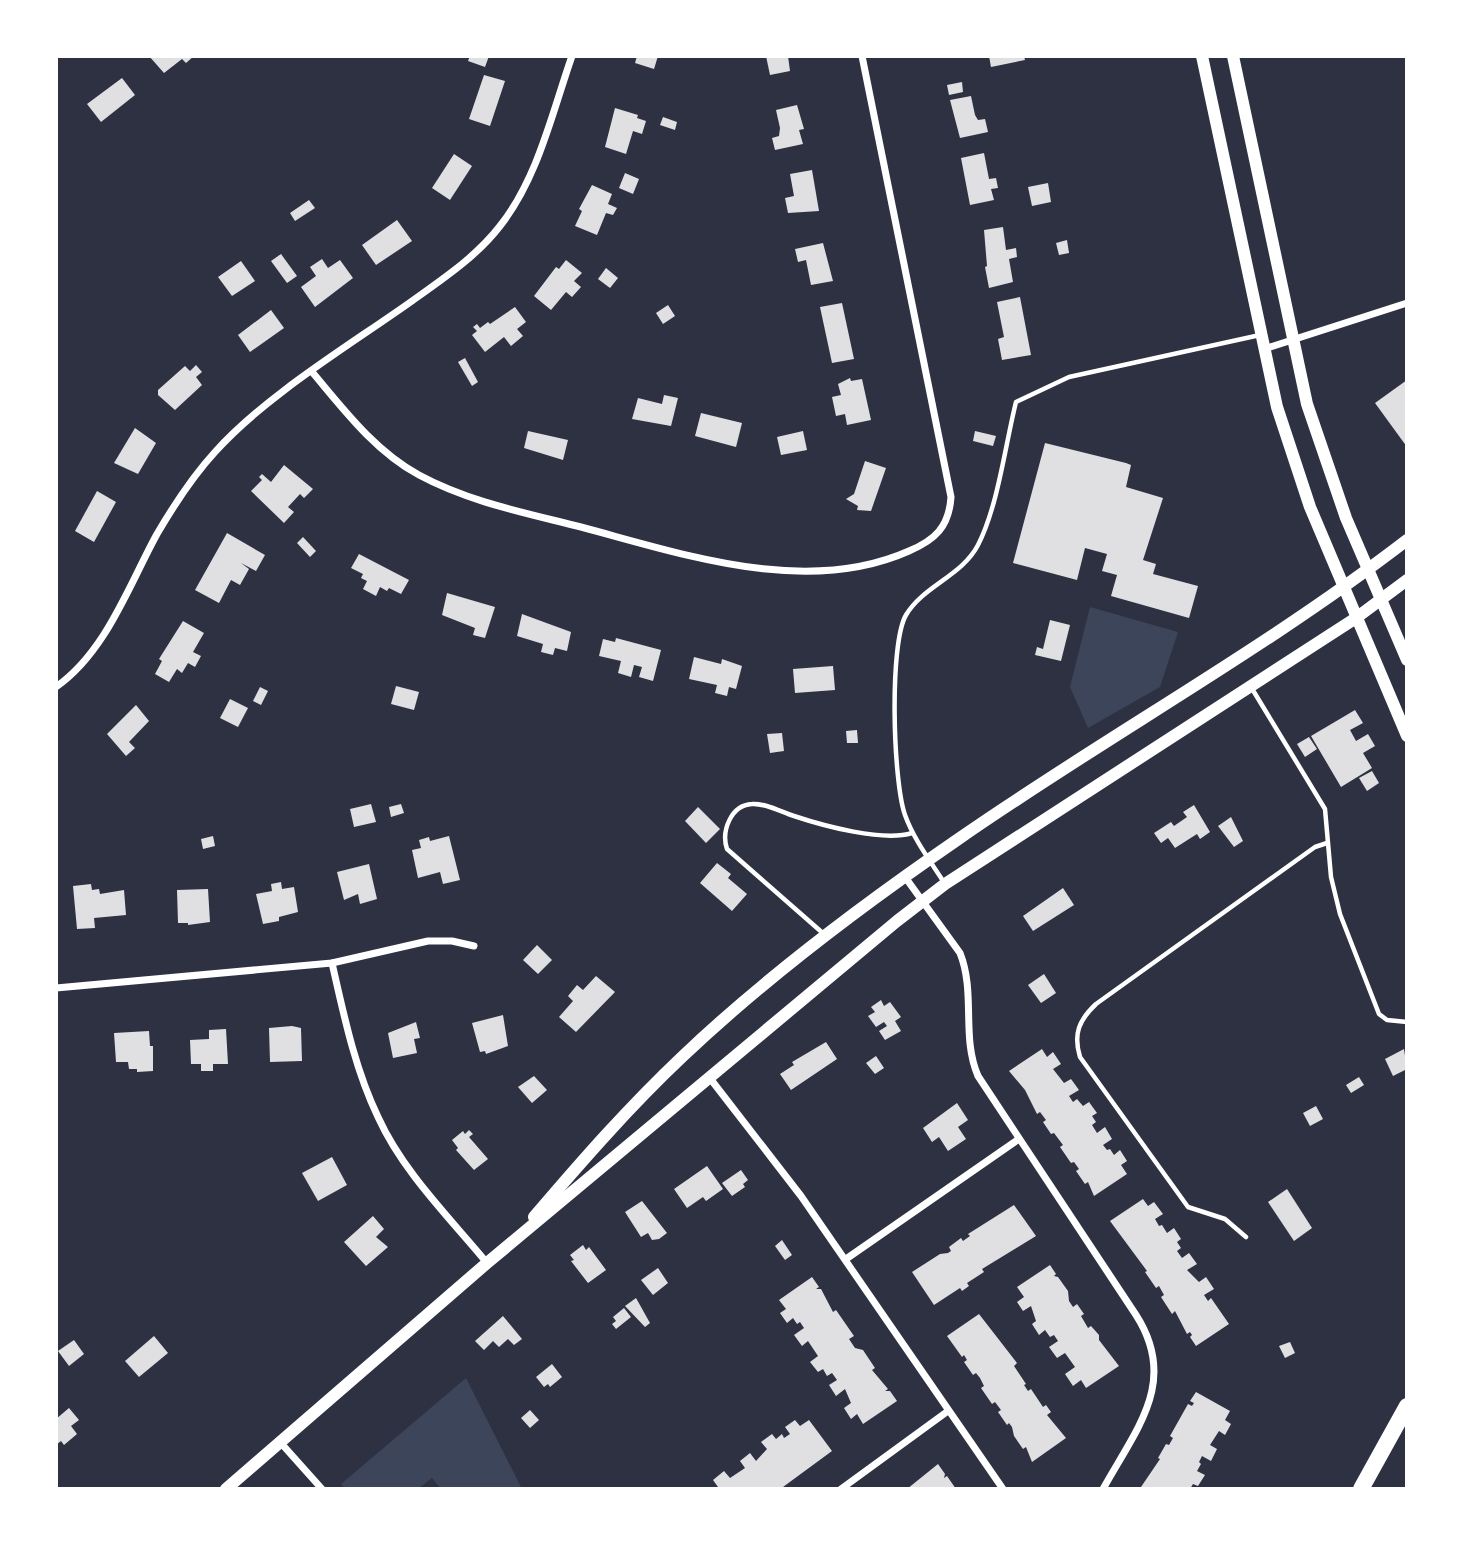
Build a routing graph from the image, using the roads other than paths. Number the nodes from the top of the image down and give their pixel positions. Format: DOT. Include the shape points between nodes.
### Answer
graph roads {
  1 [pos="572,56"];
  2 [pos="862,56"];
  3 [pos="1202,56"];
  4 [pos="1234,56"];
  5 [pos="1407,303"];
  6 [pos="1261,335"];
  7 [pos="1292,342"];
  8 [pos="1264,349"];
  9 [pos="313,373"];
  10 [pos="1407,540"];
  11 [pos="1368,570"];
  12 [pos="1407,580"];
  13 [pos="1343,588"];
  14 [pos="1381,600"];
  15 [pos="1356,618"];
  16 [pos="1407,660"];
  17 [pos="1250,686"];
  18 [pos="56,687"];
  19 [pos="1407,736"];
  20 [pos="912,833"];
  21 [pos="1327,843"];
  22 [pos="929,859"];
  23 [pos="905,877"];
  24 [pos="945,884"];
  25 [pos="923,902"];
  26 [pos="826,936"];
  27 [pos="474,946"];
  28 [pos="332,963"];
  29 [pos="56,988"];
  30 [pos="1407,1022"];
  31 [pos="709,1076"];
  32 [pos="1019,1139"];
  33 [pos="1246,1237"];
  34 [pos="508,1246"];
  35 [pos="846,1259"];
  36 [pos="487,1263"];
  37 [pos="1407,1406"];
  38 [pos="948,1411"];
  39 [pos="280,1442"];
  40 [pos="226,1489"];
  41 [pos="322,1489"];
  42 [pos="841,1489"];
  43 [pos="1003,1489"];
  44 [pos="1103,1489"];
  45 [pos="1361,1489"];
  1 -- 9 [label="street" via="534,167 502,224 459,268"];
  2 -- 9 [label="street" via="951,497 944,527 930,541 897,556 834,569 773,568 687,555 483,501 419,475 376,444"];
  3 -- 6 [label="main road"];
  4 -- 7 [label="main road"];
  5 -- 7 [label="street"];
  6 -- 8 [label="main road"];
  6 -- 20 [label="lane" via="1069,377 1016,402 976,549 915,604 901,625 896,745 901,799"];
  7 -- 8 [label="street"];
  7 -- 11 [label="main road" via="1327,468"];
  8 -- 13 [label="main road" via="1290,451"];
  9 -- 18 [label="street" via="244,423 190,481 98,641"];
  10 -- 11 [label="main road"];
  11 -- 13 [label="main road"];
  11 -- 14 [label="main road"];
  12 -- 14 [label="main road"];
  13 -- 15 [label="main road"];
  13 -- 22 [label="main road"];
  14 -- 15 [label="main road"];
  14 -- 16 [label="main road"];
  15 -- 17 [label="main road"];
  15 -- 19 [label="main road"];
  17 -- 21 [label="lane" via="1325,809"];
  17 -- 24 [label="main road"];
  20 -- 22 [label="lane"];
  20 -- 26 [label="lane" via="898,837 826,825 754,804 734,811 725,839 727,849"];
  21 -- 30 [label="lane" via="1340,914 1379,1014 1387,1020"];
  21 -- 33 [label="lane" via="1315,847 1096,1004 1078,1029 1080,1057 1188,1207 1225,1219"];
  22 -- 23 [label="main road"];
  22 -- 24 [label="lane"];
  23 -- 25 [label="street"];
  23 -- 26 [label="main road"];
  24 -- 25 [label="main road"];
  25 -- 31 [label="main road"];
  25 -- 32 [label="street" via="960,953 970,984 974,1065"];
  26 -- 34 [label="main road" via="683,1056 634,1104"];
  27 -- 28 [label="street" via="428,942"];
  28 -- 29 [label="street"];
  28 -- 36 [label="street" via="359,1071 378,1119 399,1154"];
  31 -- 34 [label="main road"];
  31 -- 35 [label="street"];
  32 -- 35 [label="street"];
  32 -- 44 [label="street" via="1145,1328 1155,1357 1151,1399"];
  34 -- 36 [label="main road"];
  35 -- 38 [label="street"];
  36 -- 39 [label="main road"];
  37 -- 45 [label="highway"];
  38 -- 42 [label="street"];
  38 -- 43 [label="street"];
  39 -- 40 [label="main road"];
  39 -- 41 [label="street"];
}
